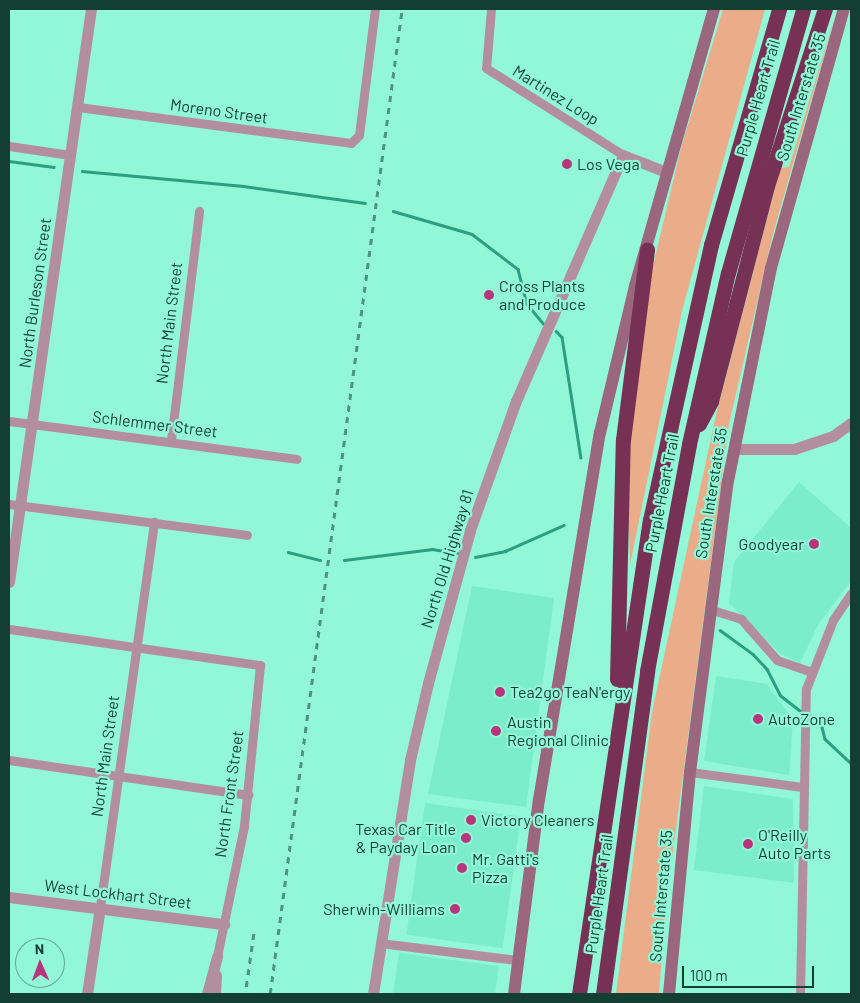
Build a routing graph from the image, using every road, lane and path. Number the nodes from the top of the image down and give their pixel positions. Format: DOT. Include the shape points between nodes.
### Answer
graph roads {
  1 [pos="91,9"];
  2 [pos="375,9"];
  3 [pos="491,9"];
  4 [pos="714,9"];
  5 [pos="779,9"];
  6 [pos="803,9"];
  7 [pos="825,9"];
  8 [pos="844,9"];
  9 [pos="78,107"];
  10 [pos="9,146"];
  11 [pos="70,155"];
  12 [pos="623,155"];
  13 [pos="666,172"];
  14 [pos="199,211"];
  15 [pos="647,250"];
  16 [pos="9,421"];
  17 [pos="851,423"];
  18 [pos="33,424"];
  19 [pos="171,440"];
  20 [pos="689,444"];
  21 [pos="734,449"];
  22 [pos="296,459"];
  23 [pos="9,504"];
  24 [pos="21,506"];
  25 [pos="154,522"];
  26 [pos="247,535"];
  27 [pos="9,582"];
  28 [pos="851,593"];
  29 [pos="709,609"];
  30 [pos="9,629"];
  31 [pos="136,646"];
  32 [pos="811,672"];
  33 [pos="619,714"];
  34 [pos="9,760"];
  35 [pos="690,772"];
  36 [pos="119,775"];
  37 [pos="802,787"];
  38 [pos="248,795"];
  39 [pos="9,897"];
  40 [pos="100,907"];
  41 [pos="224,924"];
  42 [pos="380,943"];
  43 [pos="217,956"];
  44 [pos="518,960"];
  45 [pos="87,994"];
  46 [pos="206,994"];
  47 [pos="215,994"];
  48 [pos="373,994"];
  49 [pos="514,994"];
  50 [pos="579,994"];
  51 [pos="604,994"];
  52 [pos="669,994"];
  53 [pos="800,994"];
  1 -- 9 [label="street, North Burleson Street"];
  2 -- 9 [label="street, Moreno Street" via="355,142"];
  3 -- 12 [label="street, Martinez Loop" via="486,68"];
  4 -- 13 [label="main road"];
  5 -- 33 [label="highway, Purple Heart Trail" via="692,321 650,520"];
  6 -- 20 [label="highway, Purple Heart Trail" via="728,272"];
  7 -- 20 [label="highway" via="767,186 711,400"];
  8 -- 21 [label="main road, South Interstate 35" via="773,259"];
  9 -- 11 [label="street, North Burleson Street"];
  10 -- 11 [label="street"];
  11 -- 18 [label="street, North Burleson Street"];
  12 -- 13 [label="street, Martinez Loop"];
  12 -- 42 [label="street, North Old Highway 81" via="519,394 470,530 410,760"];
  13 -- 15 [label="main road"];
  14 -- 19 [label="street, North Main Street"];
  15 -- 33 [label="highway" via="623,440 615,644"];
  15 -- 44 [label="main road" via="600,433 568,613"];
  16 -- 18 [label="street, Schlemmer Street"];
  17 -- 21 [label="street" via="833,436 794,449"];
  18 -- 19 [label="street, Schlemmer Street"];
  18 -- 24 [label="street, North Burleson Street"];
  19 -- 22 [label="street, Schlemmer Street"];
  20 -- 51 [label="highway, Purple Heart Trail" via="648,671"];
  21 -- 29 [label="main road, South Interstate 35"];
  23 -- 24 [label="street"];
  24 -- 25 [label="street"];
  24 -- 27 [label="street, North Burleson Street"];
  25 -- 26 [label="street"];
  25 -- 31 [label="street, North Main Street"];
  28 -- 32 [label="street" via="833,620"];
  29 -- 32 [label="street" via="740,619 776,660"];
  29 -- 35 [label="main road, South Interstate 35"];
  30 -- 31 [label="street"];
  31 -- 36 [label="street, North Main Street"];
  31 -- 38 [label="street, North Front Street" via="260,665"];
  32 -- 37 [label="street" via="803,723"];
  33 -- 50 [label="highway, Purple Heart Trail"];
  34 -- 36 [label="street"];
  35 -- 37 [label="street"];
  35 -- 52 [label="main road, South Interstate 35"];
  36 -- 38 [label="street"];
  36 -- 40 [label="street, North Main Street"];
  37 -- 53 [label="street"];
  38 -- 41 [label="street, North Front Street"];
  39 -- 40 [label="street, West Lockhart Street"];
  40 -- 41 [label="street, West Lockhart Street"];
  40 -- 45 [label="street, North Main Street"];
  41 -- 43 [label="street, North Front Street"];
  42 -- 44 [label="street"];
  42 -- 48 [label="street, North Old Highway 81"];
  43 -- 46 [label="street, North Front Street"];
  43 -- 47 [label="street, North Front Street"];
  44 -- 49 [label="main road"];
}
